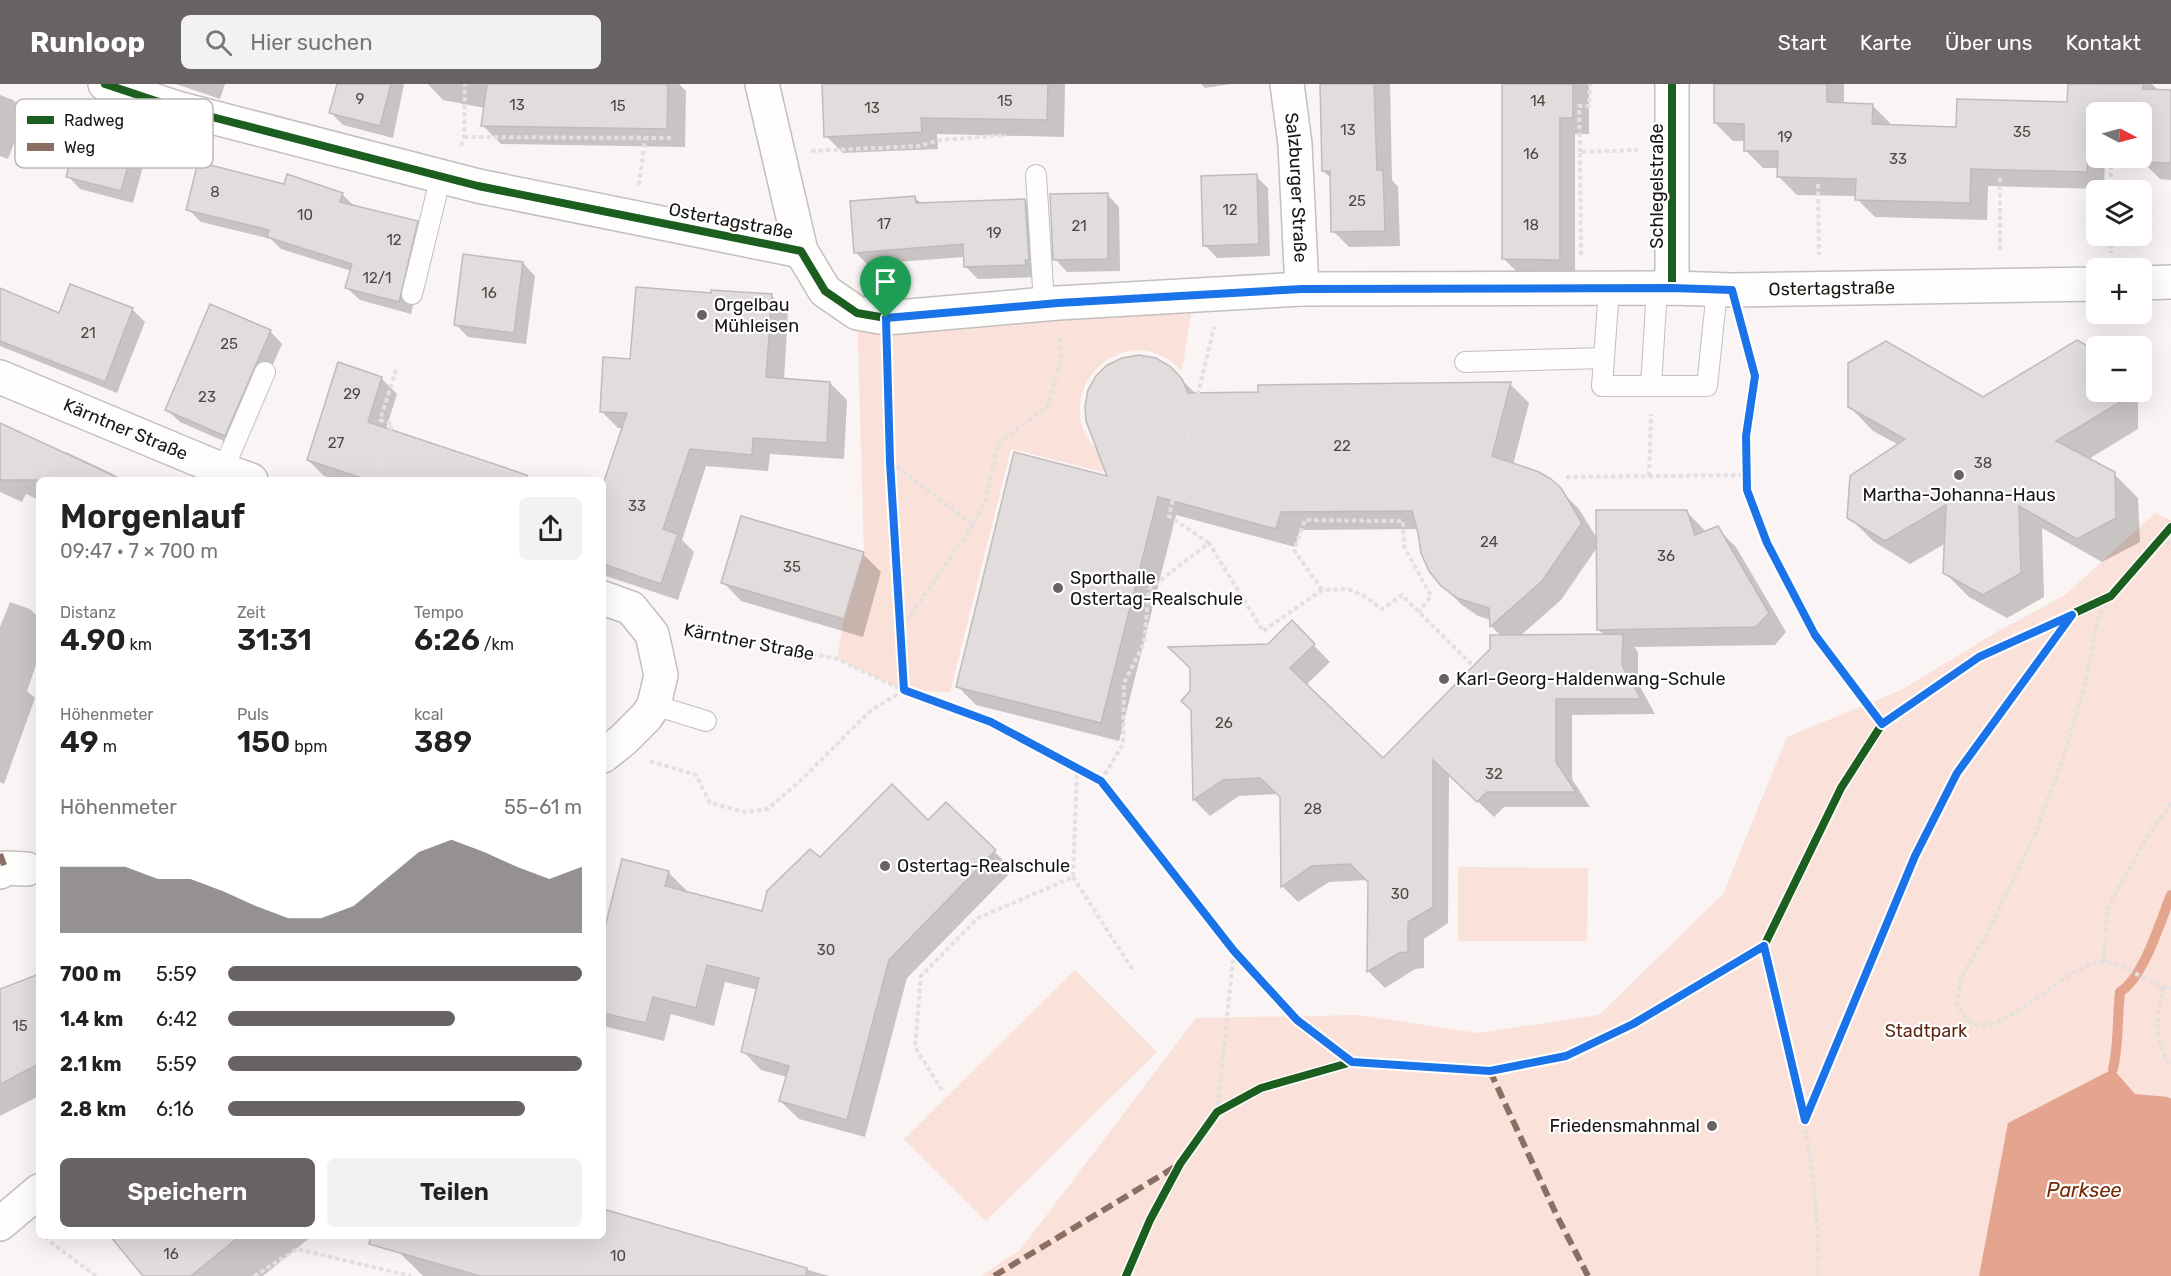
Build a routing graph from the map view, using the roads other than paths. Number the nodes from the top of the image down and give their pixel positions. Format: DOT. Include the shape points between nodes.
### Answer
graph roads {
  1 [pos="105,84"];
  2 [pos="762,84"];
  3 [pos="1287,84"];
  4 [pos="1672,84"];
  5 [pos="150,99"];
  6 [pos="213,117"];
  7 [pos="1036,175"];
  8 [pos="446,177"];
  9 [pos="801,251"];
  10 [pos="2171,282"];
  11 [pos="2152,283"];
  12 [pos="2086,284"];
  13 [pos="1595,288"];
  14 [pos="1665,288"];
  15 [pos="1302,289"];
  16 [pos="1725,290"];
  17 [pos="412,294"];
  18 [pos="1051,303"];
  19 [pos="1604,358"];
  20 [pos="1466,362"];
  21 [pos="265,372"];
  22 [pos="0,377"];
  23 [pos="1651,386"];
  24 [pos="237,475"];
  25 [pos="606,599"];
  26 [pos="654,705"];
  27 [pos="706,721"];
  28 [pos="613,748"];
  29 [pos="36,1194"];
  30 [pos="0,1224"];
  1 -- 5 [label="street, Ostertagstraße"];
  2 -- 9 [label="street"];
  3 -- 15 [label="street, Salzburger Straße" via="1295,144"];
  4 -- 14 [label="street, Schlegelstraße"];
  6 -- 8 [label="street, Ostertagstraße"];
  7 -- 18 [label="lane"];
  8 -- 9 [label="street, Ostertagstraße"];
  8 -- 17 [label="lane"];
  9 -- 18 [label="street, Ostertagstraße" via="825,291 857,313 886,318"];
  10 -- 11 [label="street"];
  12 -- 16 [label="street, Ostertagstraße"];
  13 -- 14 [label="street, Ostertagstraße"];
  13 -- 15 [label="street, Ostertagstraße"];
  13 -- 19 [label="lane"];
  14 -- 16 [label="street, Ostertagstraße"];
  14 -- 23 [label="lane"];
  15 -- 18 [label="street, Ostertagstraße"];
  16 -- 23 [label="lane" via="1707,386"];
  19 -- 20 [label="lane"];
  19 -- 23 [label="lane" via="1602,386"];
  21 -- 24 [label="lane"];
  22 -- 24 [label="street, Kärntner Straße"];
  25 -- 26 [label="street" via="631,608 652,634 661,675"];
  26 -- 27 [label="lane"];
  26 -- 28 [label="street"];
  29 -- 30 [label="street"];
}
